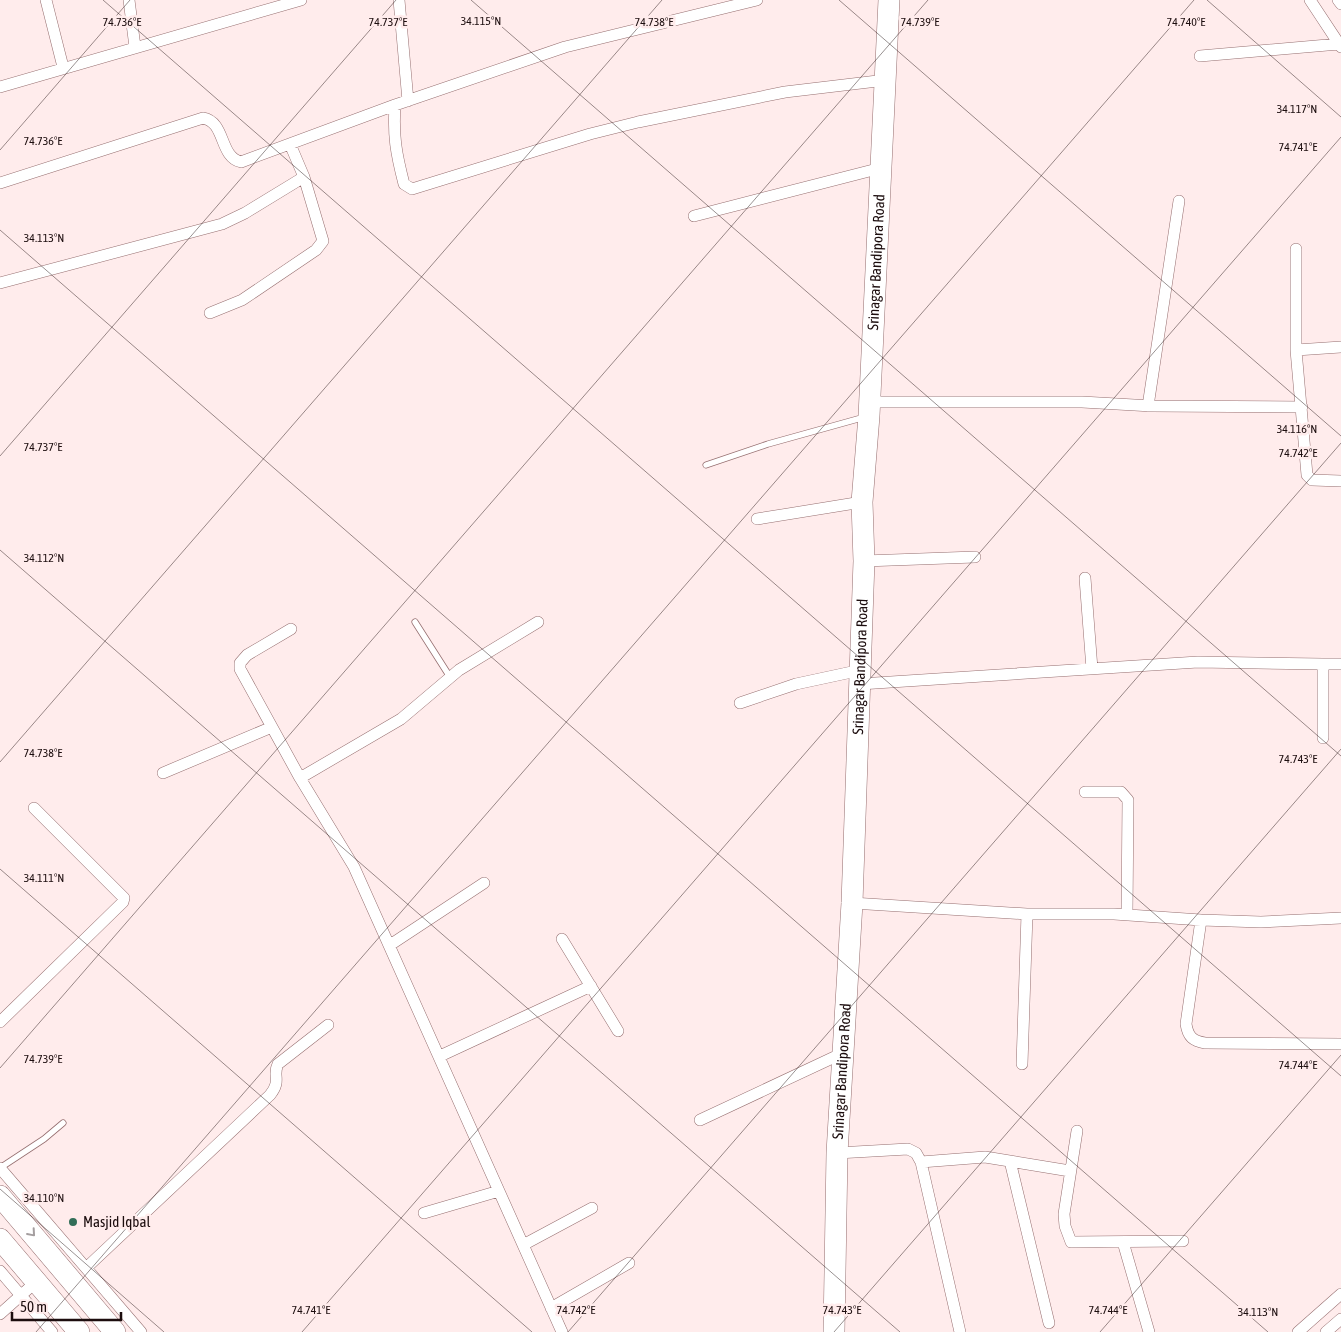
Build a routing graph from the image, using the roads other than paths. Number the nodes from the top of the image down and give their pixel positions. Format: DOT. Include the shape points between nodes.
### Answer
graph roads {
  1 [pos="46,0"];
  2 [pos="129,0"];
  3 [pos="302,0"];
  4 [pos="399,0"];
  5 [pos="757,0"];
  6 [pos="889,0"];
  7 [pos="1338,0"];
  8 [pos="1311,1"];
  9 [pos="1341,4"];
  10 [pos="264,5"];
  11 [pos="1340,46"];
  12 [pos="135,47"];
  13 [pos="1200,56"];
  14 [pos="63,67"];
  15 [pos="886,80"];
  16 [pos="0,87"];
  17 [pos="408,101"];
  18 [pos="395,104"];
  19 [pos="290,144"];
  20 [pos="881,168"];
  21 [pos="304,177"];
  22 [pos="0,183"];
  23 [pos="1179,201"];
  24 [pos="694,216"];
  25 [pos="1296,249"];
  26 [pos="0,283"];
  27 [pos="210,313"];
  28 [pos="1341,347"];
  29 [pos="1296,350"];
  30 [pos="1148,406"];
  31 [pos="1302,407"];
  32 [pos="869,409"];
  33 [pos="706,465"];
  34 [pos="1341,481"];
  35 [pos="862,502"];
  36 [pos="757,519"];
  37 [pos="975,557"];
  38 [pos="864,562"];
  39 [pos="1085,578"];
  40 [pos="415,622"];
  41 [pos="538,622"];
  42 [pos="291,629"];
  43 [pos="1323,664"];
  44 [pos="1341,664"];
  45 [pos="1092,668"];
  46 [pos="450,677"];
  47 [pos="861,677"];
  48 [pos="740,703"];
  49 [pos="272,727"];
  50 [pos="1323,738"];
  51 [pos="163,773"];
  52 [pos="300,778"];
  53 [pos="1085,792"];
  54 [pos="34,808"];
  55 [pos="484,884"];
  56 [pos="852,903"];
  57 [pos="1027,914"];
  58 [pos="1127,915"];
  59 [pos="1341,918"];
  60 [pos="1201,920"];
  61 [pos="562,938"];
  62 [pos="390,944"];
  63 [pos="591,986"];
  64 [pos="0,1022"];
  65 [pos="328,1025"];
  66 [pos="618,1031"];
  67 [pos="1341,1044"];
  68 [pos="843,1053"];
  69 [pos="440,1056"];
  70 [pos="1022,1064"];
  71 [pos="700,1120"];
  72 [pos="63,1123"];
  73 [pos="1077,1131"];
  74 [pos="837,1153"];
  75 [pos="1010,1161"];
  76 [pos="921,1162"];
  77 [pos="0,1168"];
  78 [pos="1070,1171"];
  79 [pos="499,1191"];
  80 [pos="0,1196"];
  81 [pos="592,1208"];
  82 [pos="424,1213"];
  83 [pos="0,1239"];
  84 [pos="1183,1241"];
  85 [pos="1123,1242"];
  86 [pos="523,1245"];
  87 [pos="629,1263"];
  88 [pos="86,1268"];
  89 [pos="0,1271"];
  90 [pos="37,1281"];
  91 [pos="1341,1294"];
  92 [pos="21,1295"];
  93 [pos="551,1308"];
  94 [pos="0,1314"];
  95 [pos="1341,1319"];
  96 [pos="1049,1323"];
  97 [pos="52,1332"];
  98 [pos="79,1332"];
  99 [pos="115,1332"];
  100 [pos="141,1332"];
  101 [pos="562,1332"];
  102 [pos="834,1332"];
  103 [pos="960,1332"];
  104 [pos="1149,1332"];
  105 [pos="1298,1332"];
  106 [pos="1326,1332"];
  1 -- 14 [label="street"];
  2 -- 12 [label="street"];
  3 -- 10 [label="street"];
  4 -- 17 [label="street"];
  5 -- 17 [label="street" via="565,47"];
  6 -- 15 [label="highway, Srinagar Bandipora Road"];
  7 -- 9 [label="street"];
  8 -- 11 [label="street"];
  10 -- 12 [label="street"];
  11 -- 13 [label="street"];
  12 -- 14 [label="street"];
  14 -- 16 [label="street"];
  15 -- 18 [label="street" via="785,92 638,122 412,189 404,184 395,150"];
  15 -- 20 [label="highway, Srinagar Bandipora Road"];
  17 -- 18 [label="street"];
  18 -- 19 [label="street"];
  19 -- 21 [label="street"];
  19 -- 22 [label="street" via="236,161 230,156 214,124 203,118"];
  20 -- 24 [label="street"];
  20 -- 32 [label="highway, Srinagar Bandipora Road"];
  21 -- 26 [label="street" via="245,214 222,224"];
  21 -- 27 [label="street" via="322,234 320,247 242,300"];
  23 -- 30 [label="street"];
  25 -- 29 [label="street"];
  28 -- 29 [label="street"];
  29 -- 31 [label="street"];
  30 -- 31 [label="street"];
  30 -- 32 [label="street" via="1082,402"];
  31 -- 34 [label="street" via="1307,475 1312,480"];
  32 -- 33 [label="lane"];
  32 -- 35 [label="highway, Srinagar Bandipora Road"];
  35 -- 36 [label="street"];
  35 -- 38 [label="highway, Srinagar Bandipora Road"];
  37 -- 38 [label="street"];
  38 -- 47 [label="highway, Srinagar Bandipora Road"];
  39 -- 45 [label="street"];
  40 -- 46 [label="lane"];
  41 -- 46 [label="street"];
  42 -- 49 [label="street" via="247,655 240,663 242,674"];
  43 -- 44 [label="street"];
  43 -- 45 [label="street" via="1198,662"];
  43 -- 50 [label="street"];
  45 -- 47 [label="street"];
  46 -- 52 [label="street" via="401,718"];
  47 -- 48 [label="street" via="796,684"];
  47 -- 56 [label="highway, Srinagar Bandipora Road"];
  49 -- 51 [label="street"];
  49 -- 52 [label="street"];
  52 -- 62 [label="street" via="354,867"];
  53 -- 58 [label="street" via="1121,792 1128,800"];
  54 -- 64 [label="street" via="124,898"];
  55 -- 62 [label="street"];
  56 -- 57 [label="street"];
  56 -- 68 [label="highway, Srinagar Bandipora Road"];
  57 -- 58 [label="street"];
  57 -- 70 [label="street"];
  58 -- 60 [label="street"];
  59 -- 60 [label="street" via="1262,922"];
  60 -- 67 [label="street" via="1186,1024 1191,1038 1205,1043"];
  61 -- 63 [label="street"];
  62 -- 69 [label="street"];
  63 -- 66 [label="street"];
  63 -- 69 [label="street"];
  65 -- 88 [label="street" via="278,1064 277,1083 270,1095"];
  68 -- 71 [label="street"];
  68 -- 74 [label="highway, Srinagar Bandipora Road"];
  69 -- 79 [label="street"];
  72 -- 77 [label="lane"];
  73 -- 78 [label="street"];
  74 -- 76 [label="street" via="908,1149 916,1153"];
  74 -- 102 [label="highway, Srinagar Bandipora Road"];
  75 -- 76 [label="street" via="984,1157"];
  75 -- 78 [label="street"];
  75 -- 96 [label="street"];
  76 -- 103 [label="street"];
  77 -- 88 [label="street"];
  78 -- 85 [label="street" via="1064,1214 1069,1240 1076,1243"];
  79 -- 82 [label="street"];
  79 -- 86 [label="street"];
  80 -- 99 [label="highway, one-way"];
  81 -- 86 [label="street"];
  83 -- 90 [label="highway"];
  84 -- 85 [label="street"];
  85 -- 104 [label="street"];
  86 -- 93 [label="street"];
  87 -- 93 [label="street"];
  88 -- 100 [label="street"];
  89 -- 92 [label="street"];
  90 -- 92 [label="street"];
  90 -- 98 [label="highway"];
  91 -- 105 [label="street"];
  92 -- 94 [label="street"];
  92 -- 97 [label="street"];
  93 -- 101 [label="street"];
  95 -- 106 [label="street"];
}
